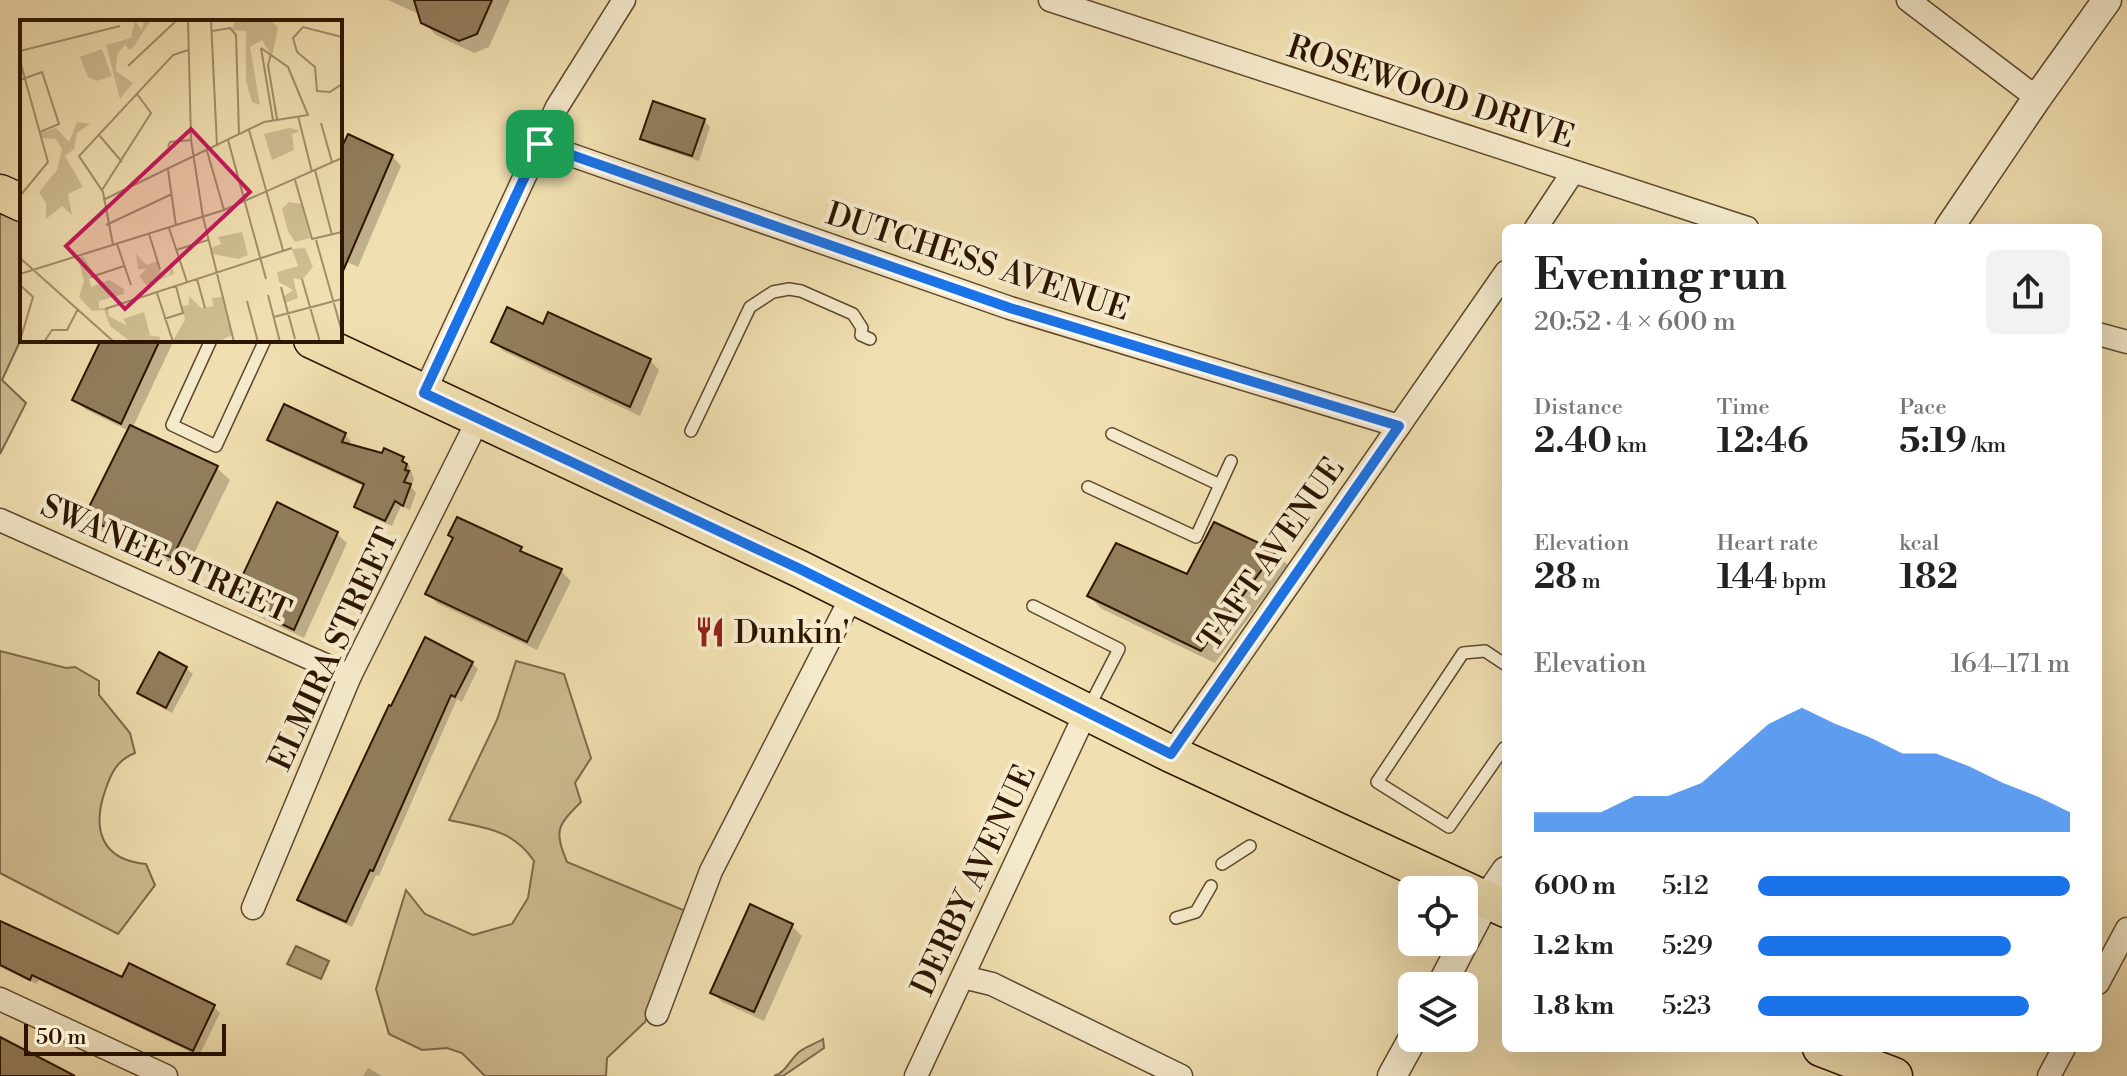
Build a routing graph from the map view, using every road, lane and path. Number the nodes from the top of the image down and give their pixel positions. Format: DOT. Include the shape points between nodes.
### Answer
graph roads {
  1 [pos="624,0"];
  2 [pos="1050,0"];
  3 [pos="1908,0"];
  4 [pos="2107,0"];
  5 [pos="2037,98"];
  6 [pos="540,144"];
  7 [pos="1573,172"];
  8 [pos="0,193"];
  9 [pos="20,202"];
  10 [pos="1539,224"];
  11 [pos="1735,224"];
  12 [pos="1952,224"];
  13 [pos="1502,278"];
  14 [pos="2102,335"];
  15 [pos="870,339"];
  16 [pos="210,342"];
  17 [pos="264,342"];
  18 [pos="316,342"];
  19 [pos="2127,342"];
  20 [pos="424,393"];
  21 [pos="478,420"];
  22 [pos="1399,426"];
  23 [pos="691,431"];
  24 [pos="1112,434"];
  25 [pos="1231,461"];
  26 [pos="1220,485"];
  27 [pos="1088,487"];
  28 [pos="0,520"];
  29 [pos="852,596"];
  30 [pos="1033,606"];
  31 [pos="1502,662"];
  32 [pos="350,676"];
  33 [pos="1087,710"];
  34 [pos="1502,751"];
  35 [pos="1171,754"];
  36 [pos="1250,846"];
  37 [pos="1222,864"];
  38 [pos="1211,886"];
  39 [pos="1499,893"];
  40 [pos="253,908"];
  41 [pos="1176,918"];
  42 [pos="2127,929"];
  43 [pos="1450,972"];
  44 [pos="2102,976"];
  45 [pos="963,977"];
  46 [pos="0,999"];
  47 [pos="657,1014"];
  48 [pos="1405,1052"];
  49 [pos="1831,1052"];
  50 [pos="2062,1052"];
  51 [pos="166,1076"];
  52 [pos="916,1076"];
  53 [pos="1181,1076"];
  54 [pos="1392,1076"];
  55 [pos="1894,1076"];
  56 [pos="2049,1076"];
  1 -- 6 [label="street"];
  2 -- 7 [label="street, ROSEWOOD DRIVE"];
  3 -- 5 [label="street"];
  4 -- 5 [label="street"];
  5 -- 12 [label="street"];
  6 -- 20 [label="street"];
  6 -- 22 [label="street, DUTCHESS AVENUE" via="1010,308"];
  7 -- 10 [label="street"];
  7 -- 11 [label="street, ROSEWOOD DRIVE"];
  8 -- 9 [label="main road"];
  13 -- 22 [label="street, TAFT AVENUE"];
  14 -- 19 [label="street"];
  15 -- 23 [label="lane" via="861,335 853,314 801,291 773,292 750,307"];
  16 -- 17 [label="lane" via="172,425 216,446"];
  18 -- 20 [label="main road"];
  20 -- 21 [label="main road"];
  21 -- 29 [label="main road"];
  21 -- 32 [label="street, ELMIRA STREET"];
  22 -- 35 [label="street, TAFT AVENUE"];
  24 -- 26 [label="lane"];
  25 -- 26 [label="lane"];
  26 -- 27 [label="lane" via="1196,537"];
  28 -- 32 [label="street, SWANEE STREET"];
  29 -- 33 [label="main road"];
  29 -- 47 [label="street" via="711,871"];
  30 -- 33 [label="lane" via="1119,649"];
  31 -- 34 [label="lane" via="1485,651 1463,653 1377,782 1449,827"];
  32 -- 40 [label="street, ELMIRA STREET"];
  33 -- 35 [label="main road"];
  33 -- 45 [label="street, DERBY AVENUE"];
  35 -- 39 [label="main road"];
  36 -- 37 [label="lane"];
  38 -- 41 [label="lane" via="1196,912"];
  39 -- 43 [label="street"];
  42 -- 44 [label="street"];
  45 -- 52 [label="street, DERBY AVENUE"];
  45 -- 53 [label="street" via="992,984"];
  46 -- 51 [label="street"];
  48 -- 54 [label="street"];
  49 -- 55 [label="main road"];
  50 -- 56 [label="street"];
}
